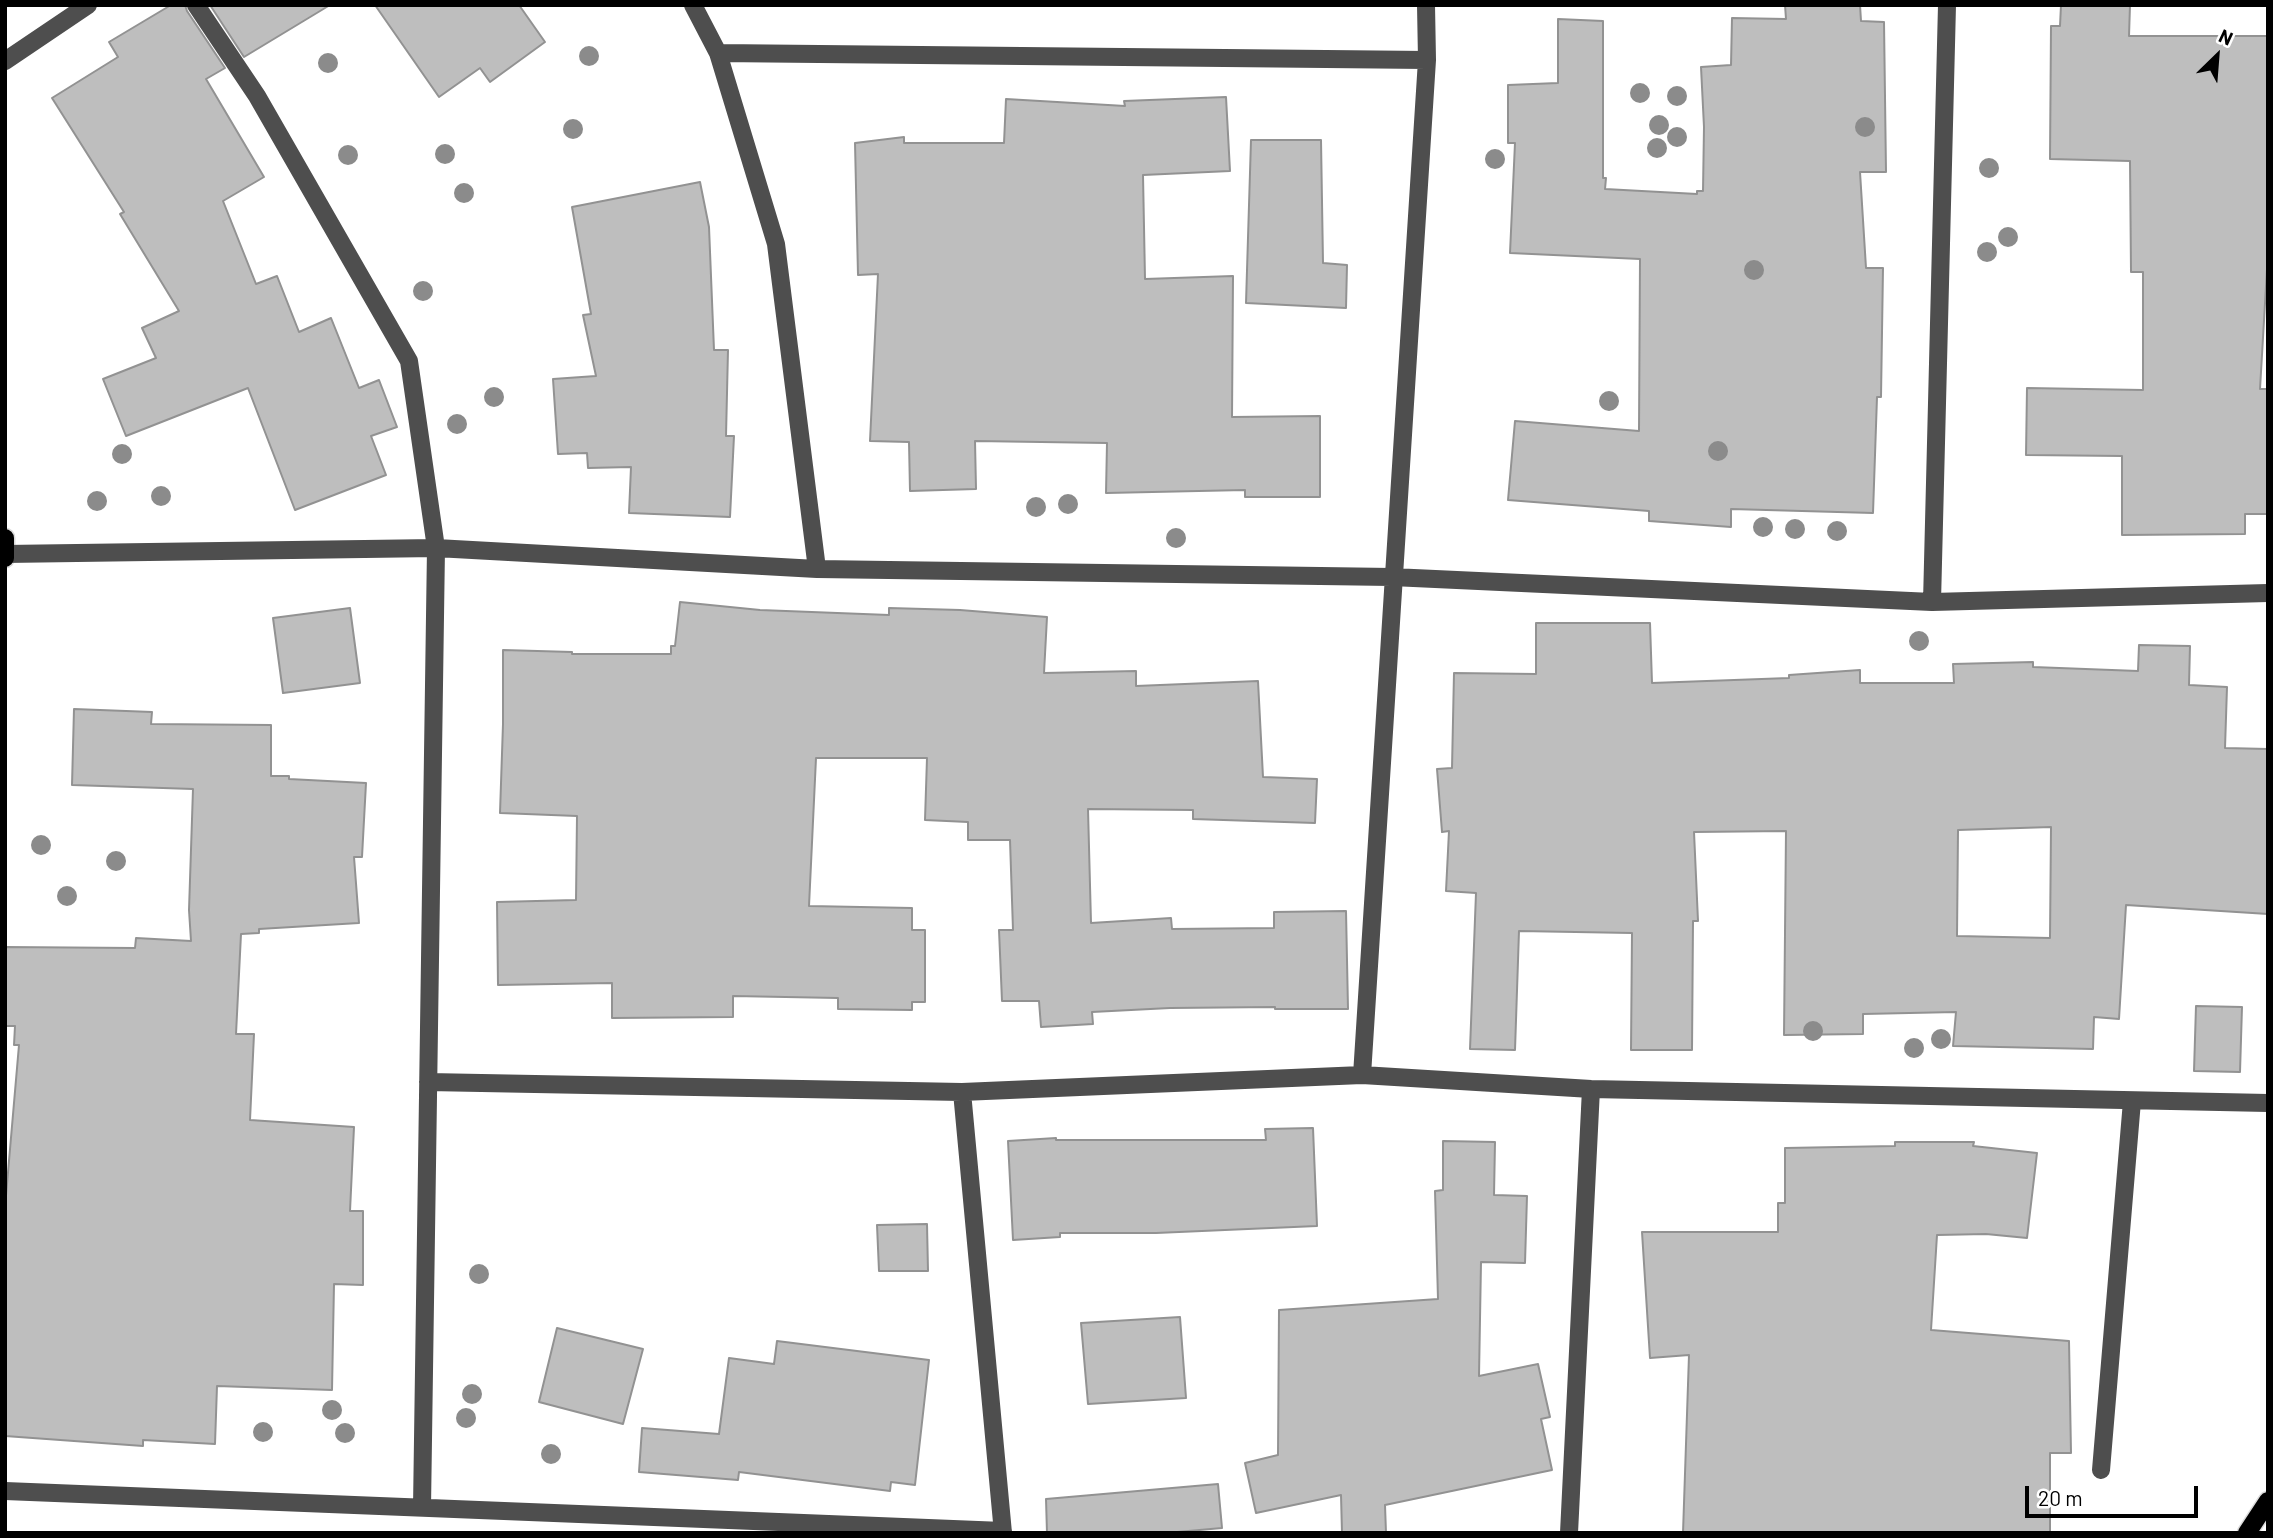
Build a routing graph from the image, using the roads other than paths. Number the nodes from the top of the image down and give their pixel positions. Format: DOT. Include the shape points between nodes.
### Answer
graph roads {
  1 [pos="88,5"];
  2 [pos="196,5"];
  3 [pos="693,5"];
  4 [pos="1426,5"];
  5 [pos="1947,5"];
  6 [pos="718,53"];
  7 [pos="1427,60"];
  8 [pos="5,61"];
  9 [pos="5,538"];
  10 [pos="436,548"];
  11 [pos="5,556"];
  12 [pos="817,569"];
  13 [pos="1392,577"];
  14 [pos="2268,593"];
  15 [pos="1933,602"];
  16 [pos="1362,1075"];
  17 [pos="428,1082"];
  18 [pos="1591,1089"];
  19 [pos="962,1092"];
  20 [pos="2132,1101"];
  21 [pos="2268,1103"];
  22 [pos="2101,1470"];
  23 [pos="5,1491"];
  24 [pos="2268,1501"];
  25 [pos="422,1507"];
  26 [pos="1003,1532"];
  27 [pos="1569,1533"];
  28 [pos="2247,1533"];
  1 -- 8 [label="street"];
  2 -- 10 [label="street" via="257,96 409,362"];
  3 -- 6 [label="street"];
  4 -- 7 [label="street"];
  5 -- 15 [label="street"];
  6 -- 7 [label="street"];
  6 -- 12 [label="street" via="776,244"];
  7 -- 13 [label="street"];
  9 -- 11 [label="main road"];
  10 -- 11 [label="street"];
  10 -- 12 [label="street"];
  10 -- 17 [label="street"];
  12 -- 13 [label="street"];
  13 -- 15 [label="street"];
  13 -- 16 [label="street"];
  14 -- 15 [label="street"];
  16 -- 18 [label="street"];
  16 -- 19 [label="street"];
  17 -- 19 [label="street"];
  17 -- 25 [label="street"];
  18 -- 20 [label="street"];
  18 -- 27 [label="street"];
  19 -- 26 [label="street"];
  20 -- 21 [label="street"];
  20 -- 22 [label="street"];
  23 -- 25 [label="street"];
  24 -- 28 [label="main road"];
  25 -- 26 [label="street"];
}
